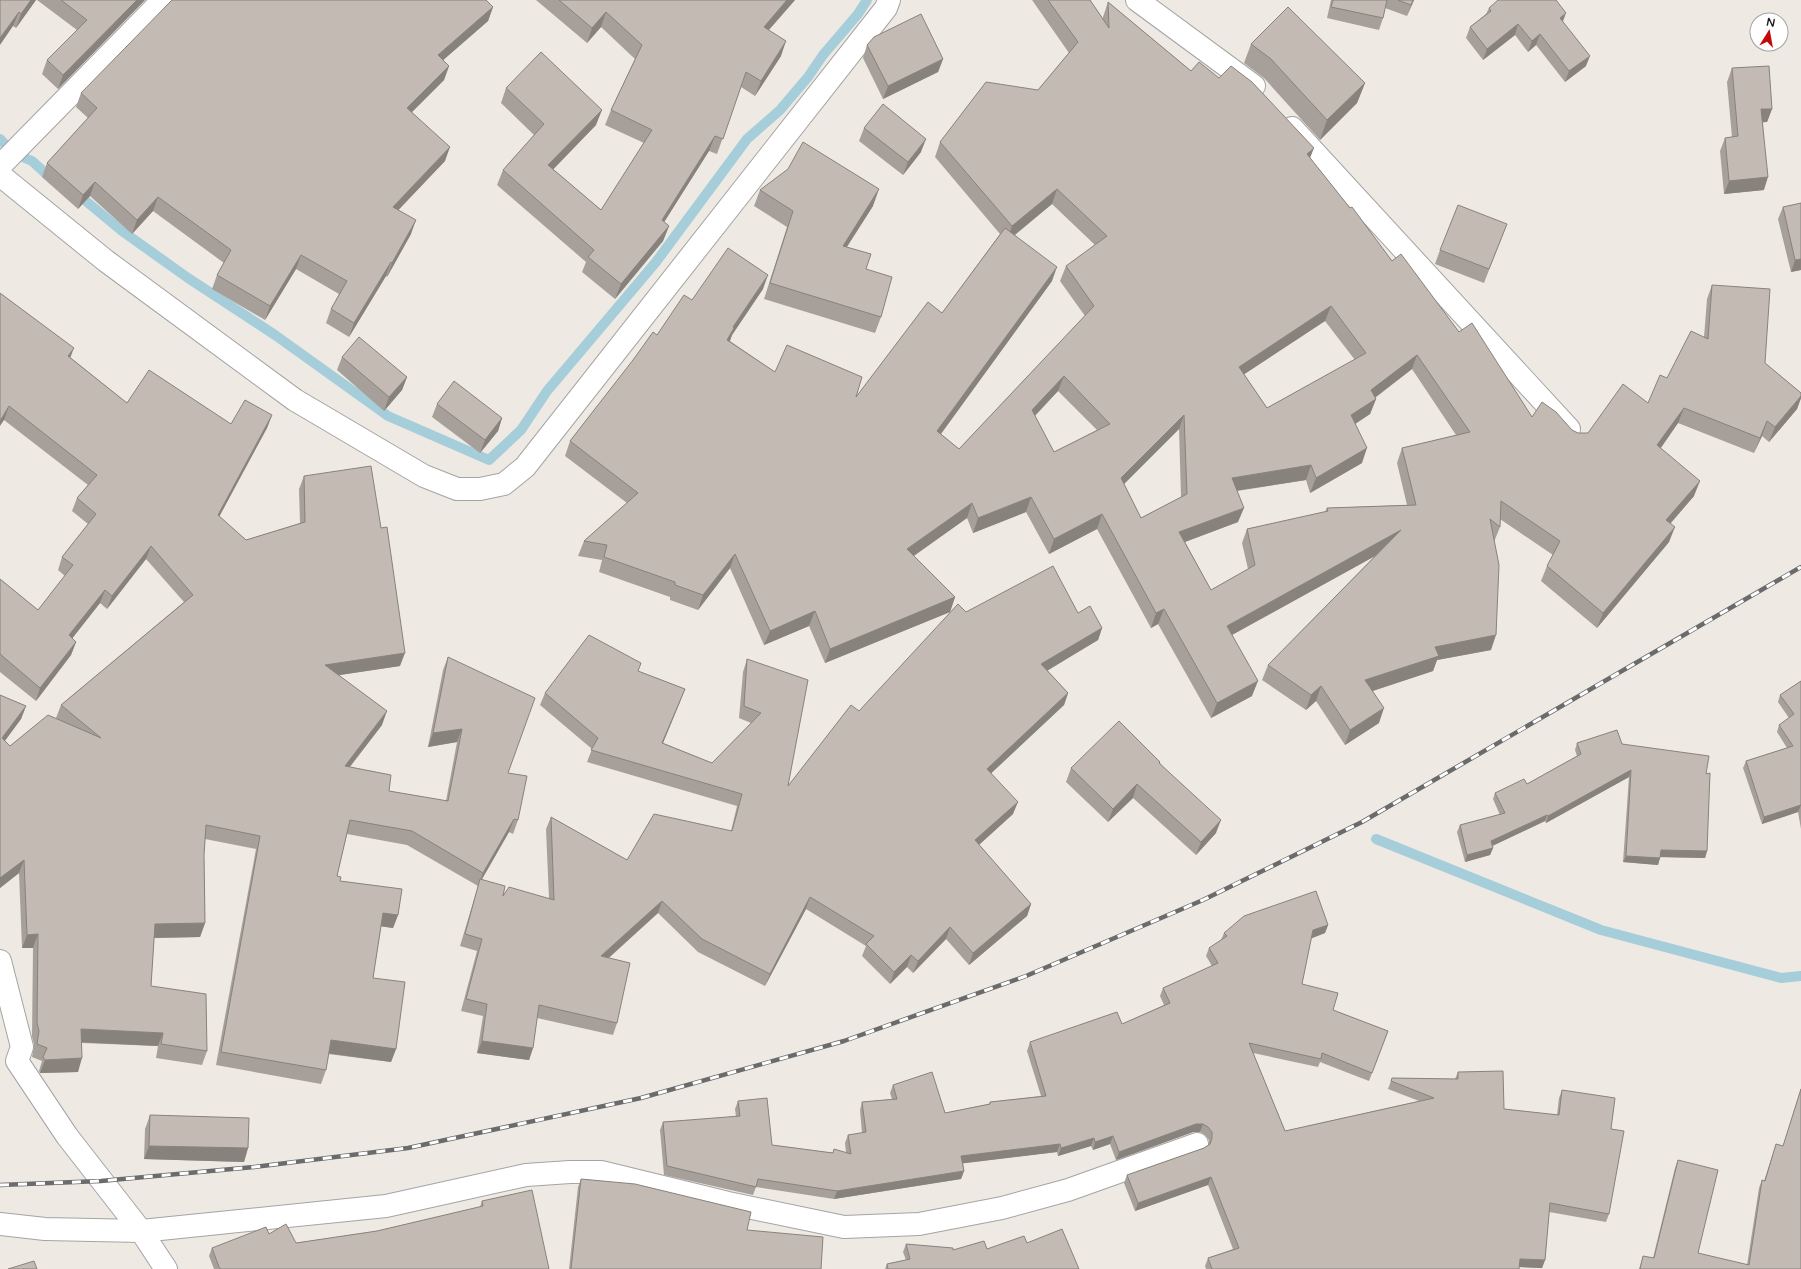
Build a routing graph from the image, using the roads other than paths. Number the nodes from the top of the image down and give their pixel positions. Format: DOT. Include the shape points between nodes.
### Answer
graph roads {
  1 [pos="163,0"];
  2 [pos="889,0"];
  3 [pos="1137,0"];
  4 [pos="0,166"];
  5 [pos="0,175"];
  6 [pos="1576,436"];
  7 [pos="0,961"];
  8 [pos="1197,1144"];
  9 [pos="0,1224"];
  10 [pos="141,1231"];
  11 [pos="166,1269"];
  1 -- 4 [label="street"];
  2 -- 5 [label="street" via="886,8 525,467 504,484 480,489 457,489 424,476 295,400 106,261"];
  3 -- 6 [label="street" via="1255,87"];
  7 -- 10 [label="street" via="22,1047 17,1061 67,1136"];
  8 -- 10 [label="street" via="1061,1192 1002,1208 919,1224 844,1227 601,1172 570,1172 526,1175 386,1206"];
  9 -- 10 [label="street" via="45,1229"];
  10 -- 11 [label="street"];
}
